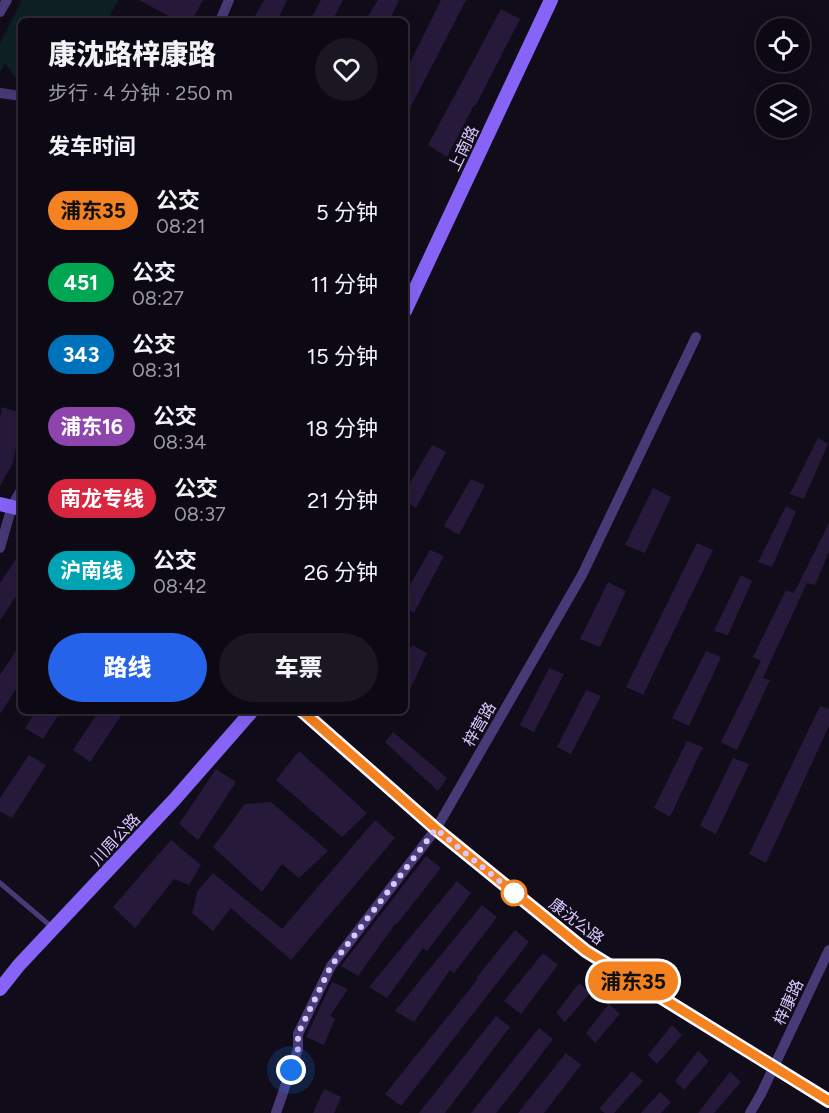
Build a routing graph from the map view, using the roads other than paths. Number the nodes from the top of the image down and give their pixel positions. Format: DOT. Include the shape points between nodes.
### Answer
graph roads {
  1 [pos="7,0"];
  2 [pos="229,0"];
  3 [pos="551,0"];
  4 [pos="0,12"];
  5 [pos="221,18"];
  6 [pos="0,93"];
  7 [pos="18,96"];
  8 [pos="408,305"];
  9 [pos="696,338"];
  10 [pos="11,506"];
  11 [pos="0,548"];
  12 [pos="249,714"];
  13 [pos="305,714"];
  14 [pos="436,829"];
  15 [pos="0,883"];
  16 [pos="55,929"];
  17 [pos="829,950"];
  18 [pos="0,989"];
  19 [pos="773,1066"];
  20 [pos="829,1101"];
  21 [pos="276,1113"];
  22 [pos="750,1113"];
  1 -- 4 [label="street"];
  2 -- 5 [label="street"];
  3 -- 8 [label="street, 上南路"];
  6 -- 7 [label="street"];
  9 -- 14 [label="street, 梓营路" via="582,575"];
  10 -- 11 [label="street"];
  12 -- 16 [label="street, 川周公路"];
  13 -- 14 [label="street, 康沈公路"];
  14 -- 19 [label="street, 康沈公路" via="586,951"];
  14 -- 21 [label="street, 梓营路" via="331,966 298,1034 298,1049"];
  15 -- 16 [label="lane"];
  16 -- 18 [label="street, 川周公路"];
  17 -- 19 [label="street, 梓康路"];
  19 -- 20 [label="street, 康沈公路"];
  19 -- 22 [label="street, 梓康路"];
}
